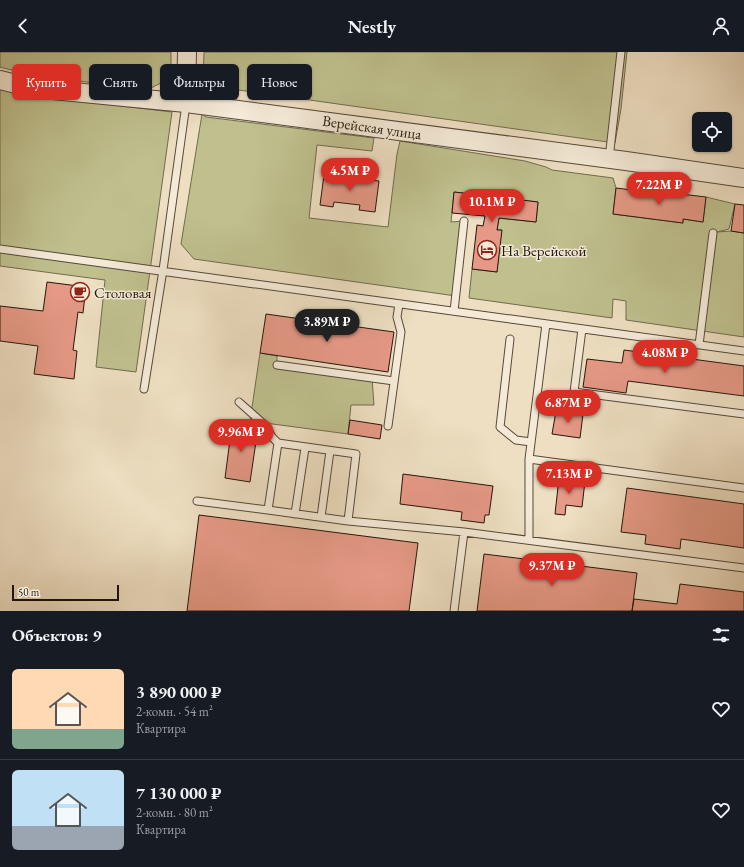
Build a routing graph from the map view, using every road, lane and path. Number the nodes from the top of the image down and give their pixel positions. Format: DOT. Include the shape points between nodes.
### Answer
graph roads {
  1 [pos="187,52"];
  2 [pos="621,52"];
  3 [pos="0,80"];
  4 [pos="186,103"];
  5 [pos="609,159"];
  6 [pos="744,178"];
  7 [pos="464,221"];
  8 [pos="713,233"];
  9 [pos="0,249"];
  10 [pos="162,270"];
  11 [pos="399,304"];
  12 [pos="454,311"];
  13 [pos="546,324"];
  14 [pos="582,329"];
  15 [pos="510,339"];
  16 [pos="699,345"];
  17 [pos="744,350"];
  18 [pos="277,365"];
  19 [pos="394,381"];
  20 [pos="144,389"];
  21 [pos="239,402"];
  22 [pos="744,414"];
  23 [pos="388,426"];
  24 [pos="531,442"];
  25 [pos="278,444"];
  26 [pos="306,448"];
  27 [pos="330,451"];
  28 [pos="529,459"];
  29 [pos="744,488"];
  30 [pos="197,501"];
  31 [pos="268,510"];
  32 [pos="295,514"];
  33 [pos="321,517"];
  34 [pos="348,521"];
  35 [pos="464,532"];
  36 [pos="529,540"];
  37 [pos="744,568"];
  38 [pos="454,611"];
  1 -- 4 [label="street"];
  2 -- 5 [label="lane"];
  3 -- 4 [label="street, Верейская улица" via="32,88"];
  4 -- 5 [label="street, Верейская улица"];
  4 -- 10 [label="lane"];
  5 -- 6 [label="street, Верейская улица"];
  7 -- 12 [label="lane"];
  8 -- 16 [label="lane"];
  9 -- 10 [label="lane"];
  10 -- 11 [label="lane"];
  10 -- 20 [label="lane"];
  11 -- 12 [label="lane"];
  11 -- 19 [label="lane" via="401,332"];
  12 -- 13 [label="lane"];
  13 -- 14 [label="lane"];
  13 -- 24 [label="lane"];
  14 -- 16 [label="lane"];
  14 -- 22 [label="lane" via="574,392"];
  15 -- 24 [label="lane" via="500,427 516,440"];
  16 -- 17 [label="lane"];
  18 -- 19 [label="lane"];
  19 -- 23 [label="lane"];
  21 -- 25 [label="lane" via="266,426"];
  24 -- 28 [label="lane"];
  25 -- 26 [label="lane"];
  25 -- 31 [label="lane"];
  26 -- 27 [label="lane"];
  26 -- 32 [label="lane"];
  27 -- 33 [label="lane"];
  27 -- 34 [label="lane" via="356,454"];
  28 -- 29 [label="lane"];
  28 -- 36 [label="lane"];
  30 -- 31 [label="lane"];
  31 -- 32 [label="lane"];
  32 -- 33 [label="lane"];
  33 -- 34 [label="lane"];
  34 -- 35 [label="lane"];
  35 -- 36 [label="lane"];
  35 -- 38 [label="lane"];
  36 -- 37 [label="lane"];
}
